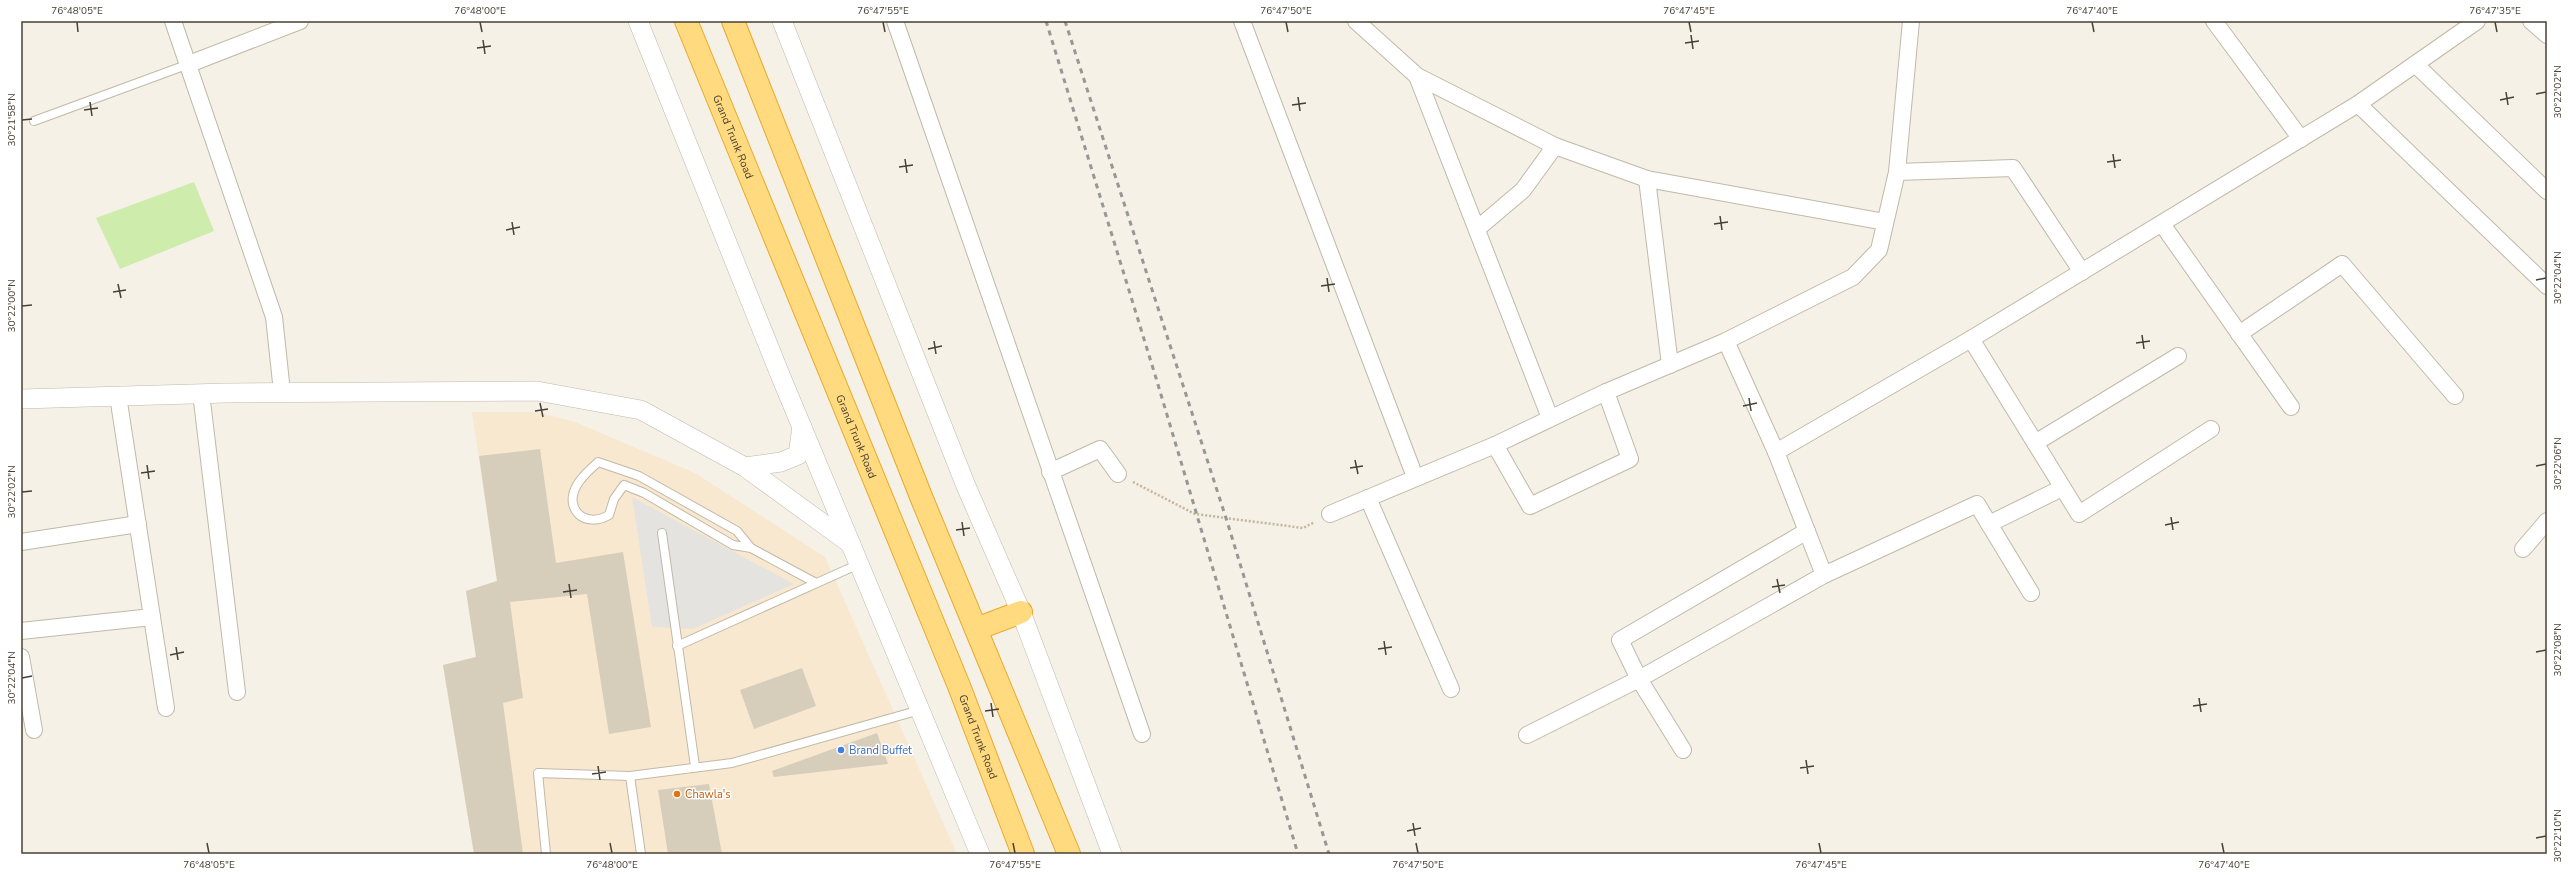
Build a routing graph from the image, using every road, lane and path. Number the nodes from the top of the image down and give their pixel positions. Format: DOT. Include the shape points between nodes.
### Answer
graph roads {
  1 [pos="173,21"];
  2 [pos="300,21"];
  3 [pos="638,21"];
  4 [pos="686,21"];
  5 [pos="733,21"];
  6 [pos="782,21"];
  7 [pos="895,21"];
  8 [pos="1242,21"];
  9 [pos="1356,21"];
  10 [pos="1911,21"];
  11 [pos="2214,21"];
  12 [pos="2477,21"];
  13 [pos="2531,21"];
  14 [pos="2547,35"];
  15 [pos="189,64"];
  16 [pos="2415,64"];
  17 [pos="1418,76"];
  18 [pos="2358,104"];
  19 [pos="34,121"];
  20 [pos="2301,139"];
  21 [pos="1555,146"];
  22 [pos="1897,172"];
  23 [pos="1646,179"];
  24 [pos="2547,191"];
  25 [pos="1885,222"];
  26 [pos="2162,224"];
  27 [pos="1477,229"];
  28 [pos="2082,272"];
  29 [pos="2547,286"];
  30 [pos="2239,334"];
  31 [pos="1971,339"];
  32 [pos="1726,341"];
  33 [pos="2178,356"];
  34 [pos="1670,365"];
  35 [pos="282,392"];
  36 [pos="1606,392"];
  37 [pos="201,393"];
  38 [pos="118,396"];
  39 [pos="2455,396"];
  40 [pos="21,400"];
  41 [pos="2291,407"];
  42 [pos="1550,418"];
  43 [pos="802,426"];
  44 [pos="2211,429"];
  45 [pos="2035,443"];
  46 [pos="1495,444"];
  47 [pos="1776,452"];
  48 [pos="746,467"];
  49 [pos="1050,472"];
  50 [pos="1118,474"];
  51 [pos="1415,477"];
  52 [pos="2062,488"];
  53 [pos="1368,498"];
  54 [pos="1330,514"];
  55 [pos="2547,521"];
  56 [pos="138,524"];
  57 [pos="1989,524"];
  58 [pos="1807,531"];
  59 [pos="662,533"];
  60 [pos="21,542"];
  61 [pos="851,544"];
  62 [pos="751,548"];
  63 [pos="2523,549"];
  64 [pos="859,564"];
  65 [pos="1824,575"];
  66 [pos="816,583"];
  67 [pos="2031,593"];
  68 [pos="1021,612"];
  69 [pos="152,617"];
  70 [pos="976,629"];
  71 [pos="21,631"];
  72 [pos="677,646"];
  73 [pos="21,657"];
  74 [pos="1639,679"];
  75 [pos="1451,689"];
  76 [pos="237,692"];
  77 [pos="166,708"];
  78 [pos="921,710"];
  79 [pos="34,730"];
  80 [pos="1142,734"];
  81 [pos="1526,735"];
  82 [pos="1683,750"];
  83 [pos="694,766"];
  84 [pos="630,776"];
  85 [pos="546,854"];
  86 [pos="641,854"];
  87 [pos="980,854"];
  88 [pos="1023,854"];
  89 [pos="1069,854"];
  90 [pos="1112,854"];
  1 -- 15 [label="street"];
  2 -- 15 [label="street"];
  3 -- 43 [label="street"];
  4 -- 88 [label="highway, Grand Trunk Road" via="959,686"];
  5 -- 70 [label="highway"];
  6 -- 68 [label="street" via="966,486"];
  7 -- 49 [label="street"];
  8 -- 51 [label="street"];
  9 -- 17 [label="street"];
  10 -- 22 [label="street"];
  11 -- 20 [label="street"];
  12 -- 16 [label="street"];
  13 -- 14 [label="street"];
  15 -- 19 [label="lane"];
  15 -- 35 [label="street" via="274,317"];
  16 -- 18 [label="street"];
  16 -- 24 [label="street"];
  17 -- 21 [label="street"];
  17 -- 27 [label="street"];
  18 -- 20 [label="street"];
  18 -- 29 [label="street"];
  20 -- 26 [label="street"];
  21 -- 23 [label="street"];
  21 -- 27 [label="street" via="1523,190"];
  22 -- 25 [label="street"];
  22 -- 28 [label="street" via="2013,168"];
  23 -- 25 [label="street"];
  23 -- 34 [label="street"];
  25 -- 32 [label="street" via="1879,250 1853,277"];
  26 -- 28 [label="street"];
  26 -- 30 [label="street"];
  27 -- 42 [label="street"];
  28 -- 31 [label="street"];
  30 -- 39 [label="street" via="2342,264"];
  30 -- 41 [label="street"];
  31 -- 45 [label="street"];
  31 -- 47 [label="street"];
  32 -- 34 [label="street"];
  32 -- 47 [label="street"];
  33 -- 45 [label="street"];
  34 -- 36 [label="street"];
  35 -- 37 [label="street"];
  35 -- 48 [label="street" via="537,391 641,410"];
  36 -- 42 [label="street"];
  36 -- 46 [label="street" via="1630,459 1530,506"];
  37 -- 38 [label="street"];
  37 -- 76 [label="street"];
  38 -- 40 [label="street"];
  38 -- 56 [label="street"];
  42 -- 46 [label="street"];
  43 -- 48 [label="street" via="798,455 781,462"];
  43 -- 61 [label="street"];
  44 -- 52 [label="street" via="2079,514"];
  45 -- 52 [label="street"];
  46 -- 51 [label="street"];
  47 -- 58 [label="street"];
  48 -- 61 [label="street"];
  49 -- 50 [label="street" via="1100,449"];
  49 -- 80 [label="street"];
  50 -- 54 [label="path" via="1195,514 1303,528"];
  51 -- 53 [label="street"];
  52 -- 57 [label="street"];
  53 -- 54 [label="street"];
  53 -- 75 [label="street"];
  55 -- 63 [label="street"];
  56 -- 60 [label="street"];
  56 -- 69 [label="street"];
  57 -- 65 [label="street" via="1976,504"];
  57 -- 67 [label="street"];
  58 -- 65 [label="street"];
  58 -- 74 [label="street" via="1620,640"];
  59 -- 72 [label="lane"];
  61 -- 64 [label="street"];
  62 -- 62 [label="lane" via="736,532 639,476 598,462 577,484 573,496 577,513 583,518 598,521 609,515 614,499 624,485 644,493 734,545"];
  62 -- 66 [label="lane"];
  64 -- 66 [label="lane"];
  64 -- 78 [label="street"];
  65 -- 74 [label="street"];
  66 -- 72 [label="lane"];
  68 -- 70 [label="highway"];
  68 -- 90 [label="street"];
  69 -- 71 [label="street"];
  69 -- 77 [label="street"];
  70 -- 89 [label="highway"];
  72 -- 83 [label="lane"];
  73 -- 79 [label="street"];
  74 -- 81 [label="street"];
  74 -- 82 [label="street"];
  78 -- 83 [label="lane" via="732,763"];
  78 -- 87 [label="street"];
  83 -- 84 [label="lane"];
  84 -- 85 [label="lane" via="538,773"];
  84 -- 86 [label="lane"];
}
